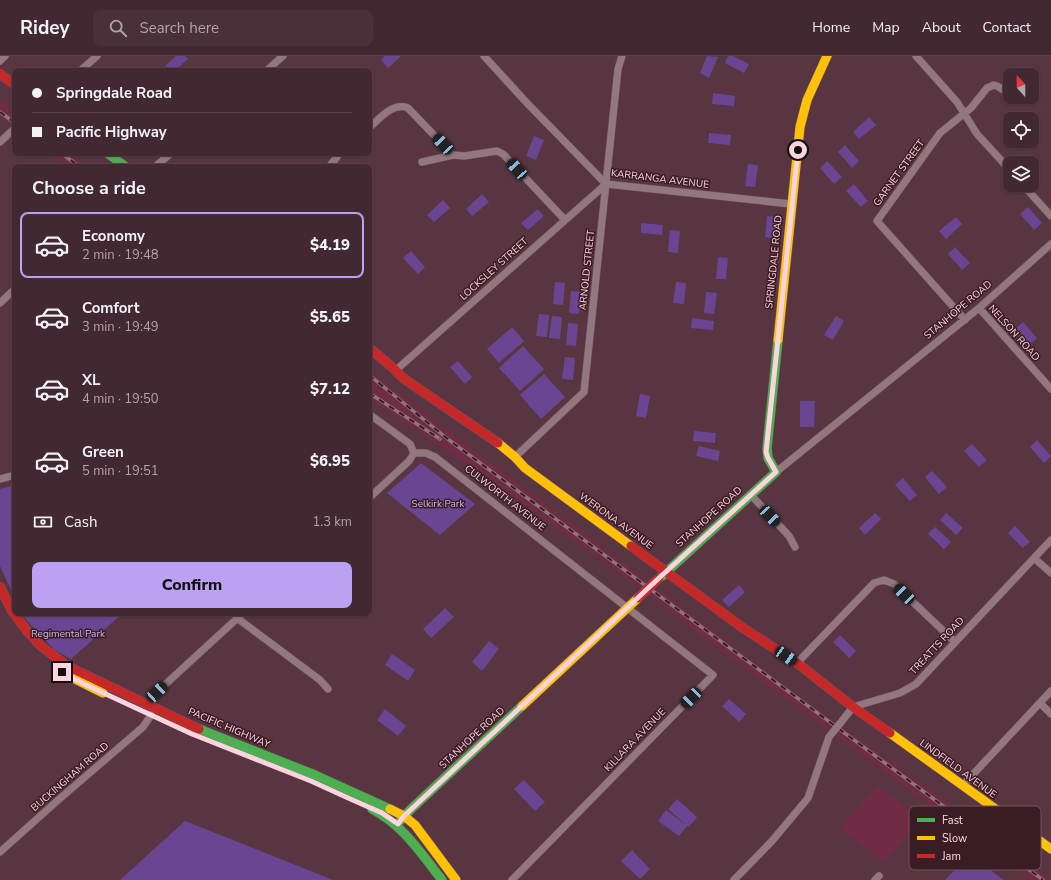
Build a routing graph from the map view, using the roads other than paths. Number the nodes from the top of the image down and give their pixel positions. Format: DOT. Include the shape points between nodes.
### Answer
graph roads {
  1 [pos="5,56"];
  2 [pos="97,56"];
  3 [pos="283,56"];
  4 [pos="484,56"];
  5 [pos="622,56"];
  6 [pos="827,56"];
  7 [pos="916,56"];
  8 [pos="0,61"];
  9 [pos="83,68"];
  10 [pos="269,68"];
  11 [pos="0,74"];
  12 [pos="12,83"];
  13 [pos="1003,90"];
  14 [pos="964,113"];
  15 [pos="372,126"];
  16 [pos="12,132"];
  17 [pos="1,140"];
  18 [pos="453,155"];
  19 [pos="111,156"];
  20 [pos="168,156"];
  21 [pos="338,156"];
  22 [pos="422,162"];
  23 [pos="1003,162"];
  24 [pos="122,164"];
  25 [pos="158,164"];
  26 [pos="331,164"];
  27 [pos="606,184"];
  28 [pos="1029,192"];
  29 [pos="791,204"];
  30 [pos="1051,216"];
  31 [pos="565,220"];
  32 [pos="1051,244"];
  33 [pos="12,292"];
  34 [pos="0,303"];
  35 [pos="979,308"];
  36 [pos="965,320"];
  37 [pos="372,350"];
  38 [pos="396,370"];
  39 [pos="1051,389"];
  40 [pos="372,416"];
  41 [pos="414,453"];
  42 [pos="515,457"];
  43 [pos="776,472"];
  44 [pos="12,476"];
  45 [pos="0,479"];
  46 [pos="372,495"];
  47 [pos="751,495"];
  48 [pos="1051,540"];
  49 [pos="795,547"];
  50 [pos="1034,558"];
  51 [pos="666,571"];
  52 [pos="1051,573"];
  53 [pos="0,587"];
  54 [pos="628,607"];
  55 [pos="0,608"];
  56 [pos="12,610"];
  57 [pos="16,616"];
  58 [pos="240,616"];
  59 [pos="7,619"];
  60 [pos="14,629"];
  61 [pos="955,642"];
  62 [pos="797,663"];
  63 [pos="328,690"];
  64 [pos="1051,691"];
  65 [pos="1040,703"];
  66 [pos="150,705"];
  67 [pos="853,707"];
  68 [pos="1051,714"];
  69 [pos="151,715"];
  70 [pos="963,785"];
  71 [pos="993,806"];
  72 [pos="404,816"];
  73 [pos="398,824"];
  74 [pos="1041,840"];
  75 [pos="1050,846"];
  76 [pos="0,852"];
  77 [pos="442,880"];
  78 [pos="456,880"];
  79 [pos="512,880"];
  80 [pos="734,880"];
  1 -- 8 [label="street"];
  2 -- 9 [label="street"];
  3 -- 10 [label="street"];
  4 -- 27 [label="street, KARRANGA AVENUE"];
  5 -- 27 [label="street, ARNOLD STREET" via="618,69"];
  6 -- 29 [label="main road, SPRINGDALE ROAD" via="803,115"];
  7 -- 14 [label="street"];
  11 -- 12 [label="main road"];
  13 -- 14 [label="street" via="990,86"];
  14 -- 23 [label="street" via="977,134"];
  14 -- 36 [label="street, GARNET STREET" via="940,133 877,221"];
  15 -- 18 [label="street" via="392,109 404,106 412,111"];
  16 -- 17 [label="street"];
  18 -- 22 [label="street"];
  18 -- 31 [label="street" via="486,152 503,154"];
  19 -- 24 [label="main road"];
  20 -- 25 [label="street"];
  21 -- 26 [label="street"];
  27 -- 29 [label="street, KARRANGA AVENUE"];
  27 -- 31 [label="street, LOCKSLEY STREET"];
  27 -- 42 [label="street, ARNOLD STREET" via="584,392"];
  28 -- 30 [label="street"];
  29 -- 43 [label="main road, SPRINGDALE ROAD" via="766,452"];
  31 -- 38 [label="street, LOCKSLEY STREET"];
  32 -- 35 [label="street, STANHOPE ROAD"];
  33 -- 34 [label="street"];
  35 -- 36 [label="street, STANHOPE ROAD"];
  35 -- 39 [label="street, NELSON ROAD"];
  36 -- 43 [label="street, STANHOPE ROAD"];
  37 -- 38 [label="main road, WERONA AVENUE"];
  38 -- 42 [label="main road, WERONA AVENUE" via="403,378"];
  40 -- 41 [label="street" via="410,444"];
  41 -- 46 [label="street" via="410,461"];
  41 -- 54 [label="street, CULWORTH AVENUE" via="426,453 435,457"];
  42 -- 51 [label="main road, WERONA AVENUE" via="525,468"];
  43 -- 47 [label="main road, STANHOPE ROAD"];
  44 -- 45 [label="street"];
  47 -- 49 [label="street" via="789,536"];
  47 -- 51 [label="main road, STANHOPE ROAD"];
  48 -- 50 [label="street, TREATTS ROAD"];
  50 -- 52 [label="street"];
  50 -- 61 [label="street, TREATTS ROAD"];
  51 -- 54 [label="main road, STANHOPE ROAD, bridge"];
  51 -- 62 [label="main road, WERONA AVENUE" via="743,628"];
  53 -- 56 [label="main road, PACIFIC HIGHWAY"];
  54 -- 72 [label="main road, STANHOPE ROAD"];
  54 -- 79 [label="street, KILLARA AVENUE" via="713,675"];
  55 -- 59 [label="main road"];
  57 -- 66 [label="main road, PACIFIC HIGHWAY" via="37,642 67,666"];
  58 -- 63 [label="street" via="320,680"];
  58 -- 66 [label="street" via="157,692"];
  60 -- 69 [label="main road, PACIFIC HIGHWAY" via="40,656 62,672"];
  61 -- 62 [label="street" via="894,584 884,580 874,583"];
  61 -- 67 [label="street, TREATTS ROAD" via="916,684 900,693"];
  62 -- 67 [label="main road, WERONA AVENUE"];
  64 -- 65 [label="street"];
  65 -- 68 [label="street"];
  65 -- 70 [label="street"];
  66 -- 72 [label="main road, PACIFIC HIGHWAY" via="197,728 315,775"];
  67 -- 70 [label="main road, LINDFIELD AVENUE"];
  67 -- 80 [label="street, bridge" via="829,737 808,798 772,841"];
  69 -- 73 [label="main road, PACIFIC HIGHWAY" via="325,787 382,813"];
  69 -- 76 [label="street, BUCKINGHAM ROAD" via="144,727"];
  70 -- 71 [label="main road, LINDFIELD AVENUE"];
  72 -- 73 [label="main road, STANHOPE ROAD"];
  72 -- 78 [label="main road, PACIFIC HIGHWAY" via="415,825"];
  73 -- 77 [label="main road, PACIFIC HIGHWAY"];
  74 -- 75 [label="main road, LINDFIELD AVENUE"];
}
